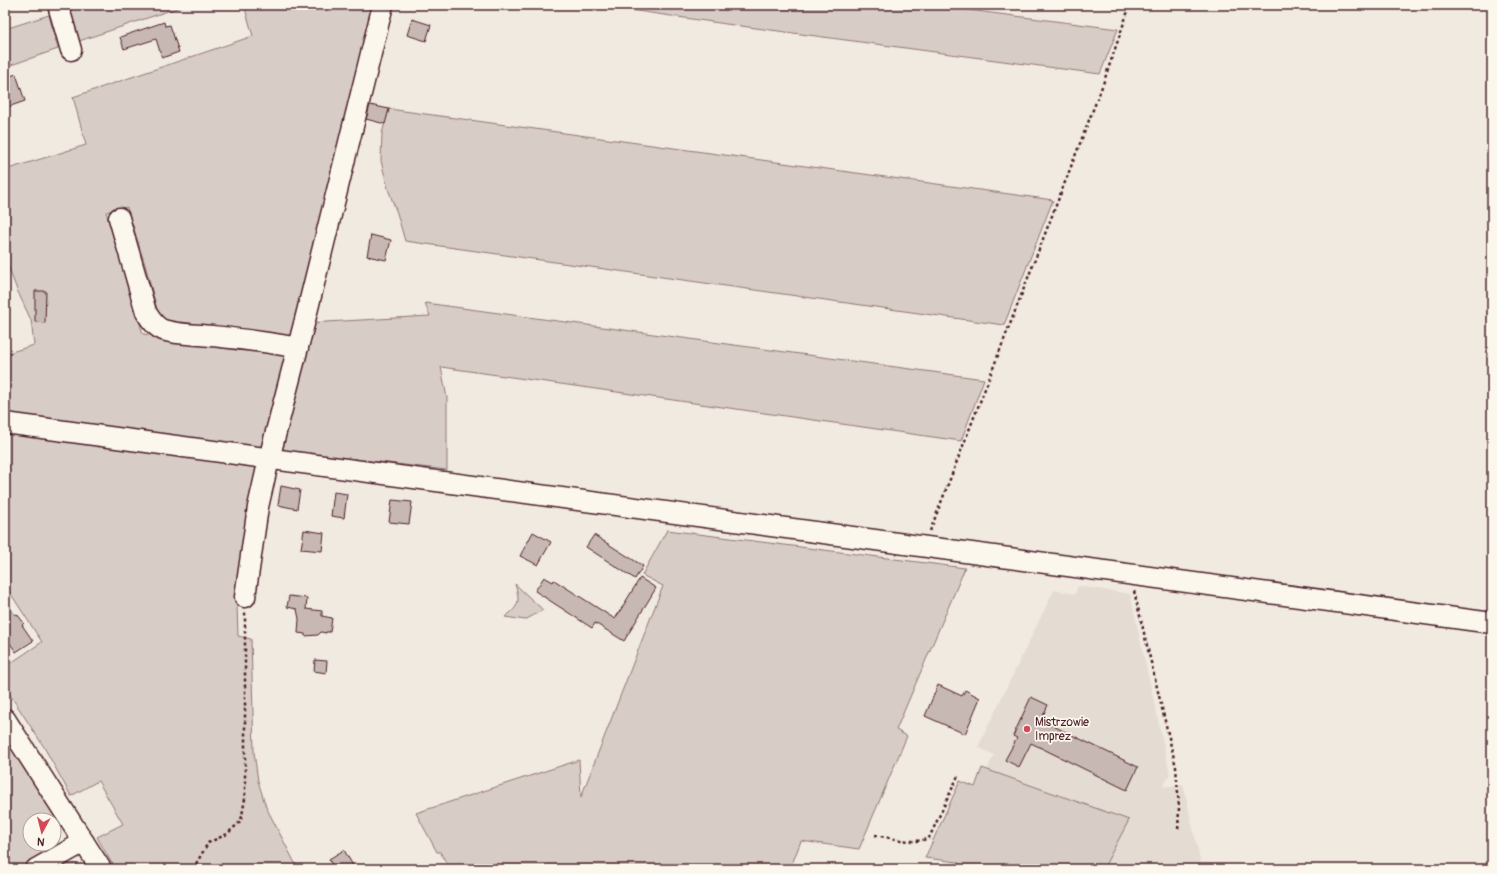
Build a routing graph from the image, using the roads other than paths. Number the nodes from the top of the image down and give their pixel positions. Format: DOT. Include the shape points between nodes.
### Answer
graph roads {
  1 [pos="58,5"];
  2 [pos="383,5"];
  3 [pos="70,50"];
  4 [pos="119,218"];
  5 [pos="298,348"];
  6 [pos="5,423"];
  7 [pos="269,459"];
  8 [pos="245,597"];
  9 [pos="1492,623"];
  10 [pos="5,719"];
  11 [pos="84,842"];
  12 [pos="36,869"];
  13 [pos="101,869"];
  1 -- 3 [label="street"];
  2 -- 5 [label="street"];
  4 -- 5 [label="street" via="146,312 151,321 161,329"];
  5 -- 7 [label="street"];
  6 -- 7 [label="street"];
  7 -- 8 [label="street" via="258,507"];
  7 -- 9 [label="street"];
  10 -- 11 [label="street"];
  11 -- 12 [label="street"];
  11 -- 13 [label="street"];
}
